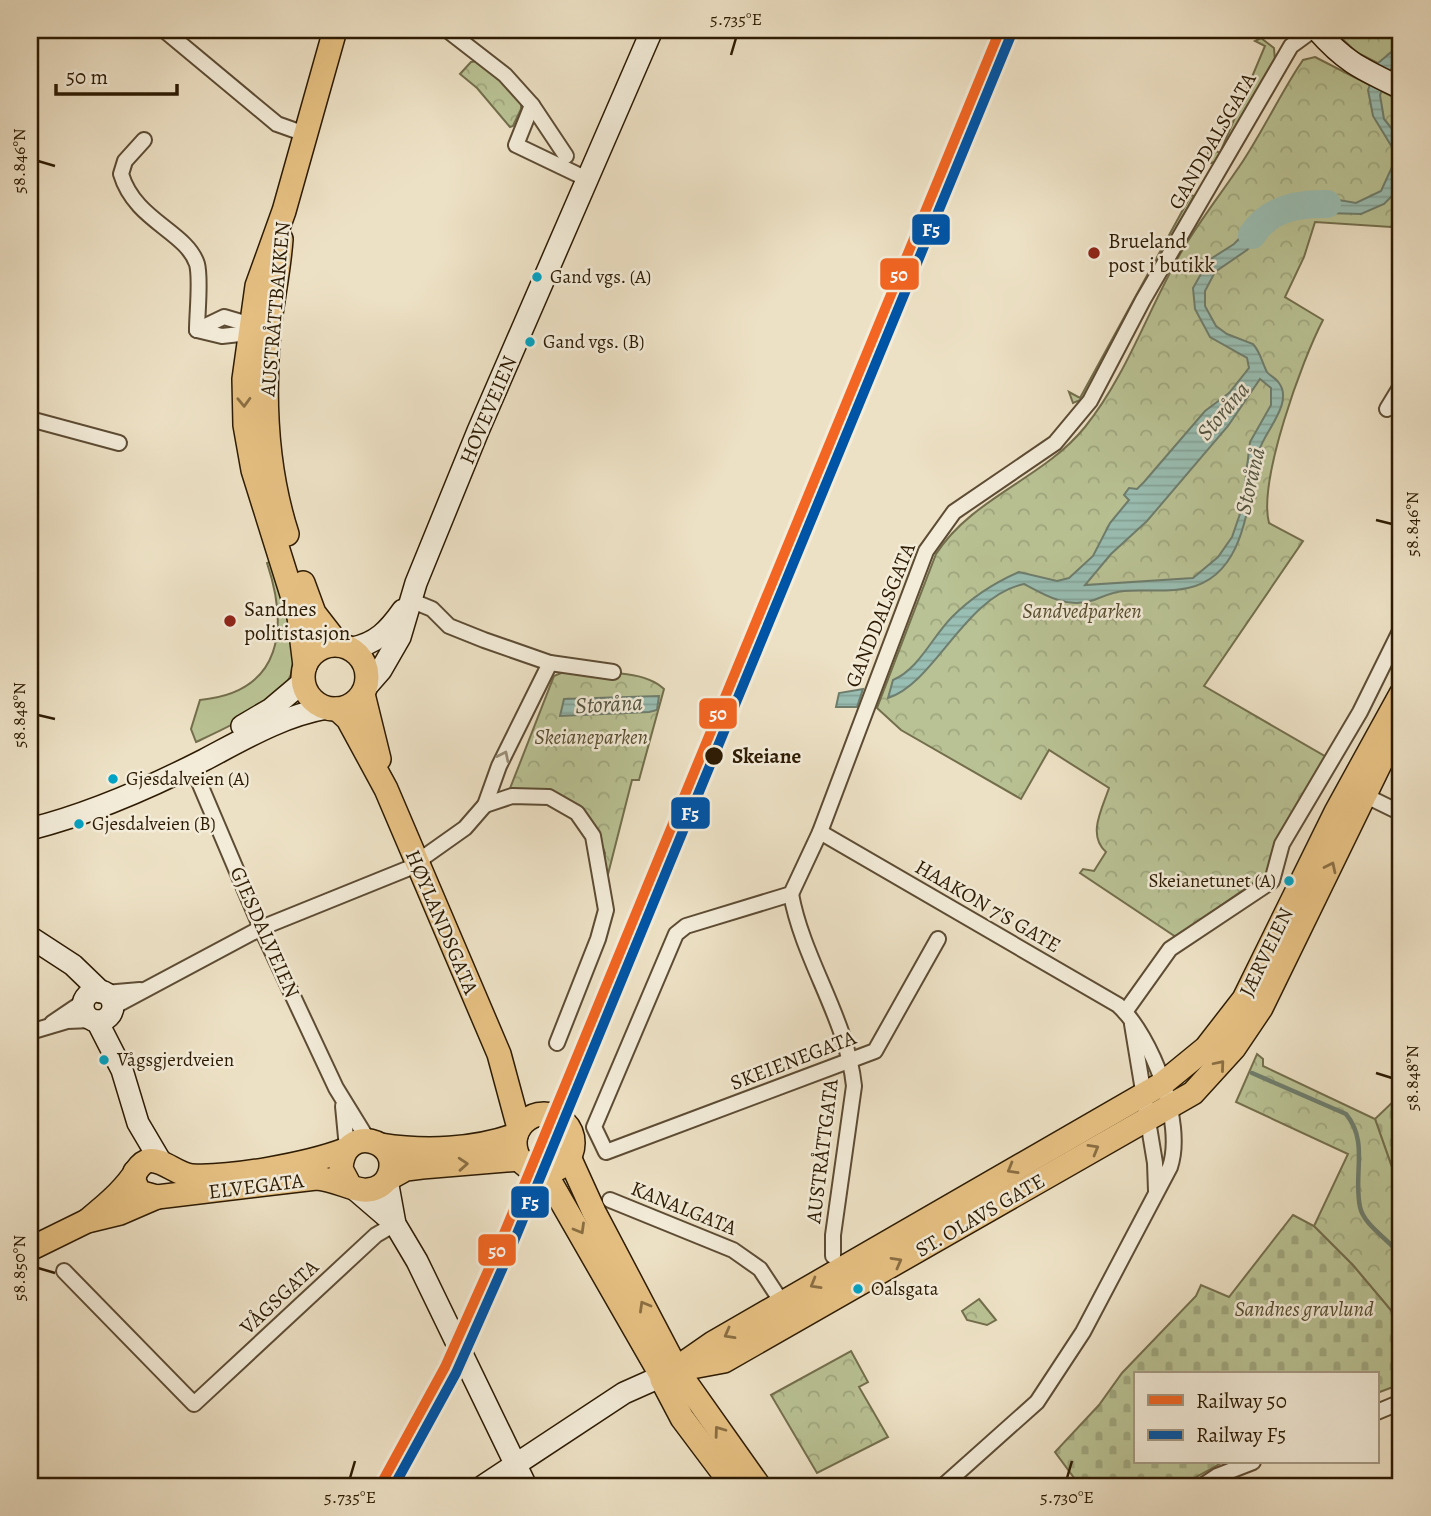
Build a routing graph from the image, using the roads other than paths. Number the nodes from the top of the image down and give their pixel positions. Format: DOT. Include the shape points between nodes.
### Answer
graph roads {
  1 [pos="164,30"];
  2 [pos="335,30"];
  3 [pos="447,30"];
  4 [pos="652,30"];
  5 [pos="1315,30"];
  6 [pos="1398,86"];
  7 [pos="532,105"];
  8 [pos="305,134"];
  9 [pos="144,140"];
  10 [pos="566,156"];
  11 [pos="587,179"];
  12 [pos="256,330"];
  13 [pos="1401,386"];
  14 [pos="1387,409"];
  15 [pos="30,419"];
  16 [pos="118,443"];
  17 [pos="410,600"];
  18 [pos="1401,629"];
  19 [pos="345,646"];
  20 [pos="550,663"];
  21 [pos="612,672"];
  22 [pos="304,674"];
  23 [pos="365,690"];
  24 [pos="1401,694"];
  25 [pos="332,709"];
  26 [pos="1360,712"];
  27 [pos="1394,726"];
  28 [pos="182,770"];
  29 [pos="386,789"];
  30 [pos="1357,792"];
  31 [pos="485,804"];
  32 [pos="30,813"];
  33 [pos="1401,813"];
  34 [pos="30,829"];
  35 [pos="820,832"];
  36 [pos="412,865"];
  37 [pos="791,894"];
  38 [pos="261,928"];
  39 [pos="30,937"];
  40 [pos="938,939"];
  41 [pos="98,1005"];
  42 [pos="1128,1016"];
  43 [pos="30,1032"];
  44 [pos="557,1043"];
  45 [pos="499,1054"];
  46 [pos="1153,1055"];
  47 [pos="852,1062"];
  48 [pos="1191,1062"];
  49 [pos="1152,1090"];
  50 [pos="343,1101"];
  51 [pos="1168,1108"];
  52 [pos="553,1115"];
  53 [pos="1147,1120"];
  54 [pos="138,1123"];
  55 [pos="517,1131"];
  56 [pos="361,1146"];
  57 [pos="569,1157"];
  58 [pos="520,1159"];
  59 [pos="164,1165"];
  60 [pos="544,1171"];
  61 [pos="135,1172"];
  62 [pos="387,1179"];
  63 [pos="351,1186"];
  64 [pos="1156,1192"];
  65 [pos="159,1197"];
  66 [pos="610,1200"];
  67 [pos="87,1221"];
  68 [pos="395,1224"];
  69 [pos="30,1249"];
  70 [pos="833,1256"];
  71 [pos="64,1271"];
  72 [pos="789,1312"];
  73 [pos="670,1372"];
  74 [pos="1401,1402"];
  75 [pos="1378,1412"];
  76 [pos="1248,1464"];
  77 [pos="515,1465"];
  78 [pos="482,1486"];
  79 [pos="526,1486"];
  80 [pos="733,1486"];
  81 [pos="759,1486"];
  82 [pos="943,1486"];
  83 [pos="1202,1486"];
  1 -- 8 [label="street" via="277,124"];
  2 -- 8 [label="main road, AUSTRÅTTBAKKEN"];
  3 -- 7 [label="street" via="505,75"];
  4 -- 11 [label="main road, HOVEVEIEN"];
  5 -- 6 [label="main road" via="1339,55"];
  5 -- 35 [label="street, GANDDALSGATA" via="1291,46 1143,300 1090,401 1055,443 954,512 939,531 912,582"];
  7 -- 10 [label="street"];
  7 -- 11 [label="street" via="516,145"];
  8 -- 12 [label="main road, AUSTRÅTTBAKKEN" via="284,211 264,259"];
  9 -- 12 [label="street" via="125,161 123,180 140,210 189,251 197,265 197,330 224,317"];
  11 -- 17 [label="main road, HOVEVEIEN"];
  12 -- 19 [label="main road, AUSTRÅTTBAKKEN" via="275,491 314,612"];
  12 -- 22 [label="main road, AUSTRÅTTBAKKEN, one-way" via="244,379 245,425 260,502 299,617"];
  13 -- 14 [label="street"];
  15 -- 16 [label="street"];
  17 -- 19 [label="main road, HOVEVEIEN" via="389,630 366,646"];
  17 -- 20 [label="street" via="432,609 449,626"];
  17 -- 23 [label="main road, HOVEVEIEN" via="400,637"];
  18 -- 26 [label="street, JÆRVEIEN"];
  19 -- 22 [label="main road" via="318,650"];
  19 -- 23 [label="main road" via="365,665"];
  20 -- 21 [label="street"];
  31 -- 20 [label="street, one-way"];
  22 -- 25 [label="main road" via="307,694"];
  22 -- 32 [label="main road" via="262,715 197,750 76,804"];
  23 -- 25 [label="main road" via="352,705"];
  23 -- 29 [label="main road, HØYLANDSGATA"];
  24 -- 27 [label="main road, JÆRVEIEN"];
  25 -- 28 [label="main road" via="306,712 275,724"];
  25 -- 29 [label="main road, HØYLANDSGATA" via="348,719"];
  26 -- 27 [label="street"];
  26 -- 42 [label="street, JÆRVEIEN" via="1282,844 1272,881 1170,949"];
  27 -- 30 [label="main road, JÆRVEIEN"];
  28 -- 34 [label="main road" via="89,811"];
  28 -- 38 [label="street, GJESDALVEIEN" via="196,775"];
  29 -- 36 [label="main road, HØYLANDSGATA"];
  30 -- 33 [label="street"];
  30 -- 48 [label="main road, JÆRVEIEN" via="1244,999"];
  51 -- 30 [label="main road, JÆRVEIEN, one-way" via="1207,1080 1254,1020"];
  31 -- 36 [label="street" via="465,828"];
  31 -- 44 [label="street" via="512,796 549,797 577,813 593,836 606,910"];
  35 -- 37 [label="street, GANDDALSGATA"];
  35 -- 42 [label="street, HAAKON 7'S GATE"];
  36 -- 38 [label="street"];
  36 -- 45 [label="main road, HØYLANDSGATA"];
  37 -- 47 [label="street, AUSTRÅTTGATA"];
  37 -- 47 [label="street, SKEIENEGATA" via="686,926 676,934 594,1127 606,1152"];
  38 -- 41 [label="street" via="128,1001"];
  38 -- 50 [label="street, GJESDALVEIEN"];
  39 -- 41 [label="main road" via="73,965"];
  40 -- 47 [label="street, SKEIENEGATA" via="875,1051"];
  41 -- 43 [label="street"];
  41 -- 54 [label="main road"];
  42 -- 46 [label="street, HAAKON 7'S GATE"];
  42 -- 49 [label="street"];
  45 -- 52 [label="main road, HØYLANDSGATA" via="533,1104"];
  45 -- 55 [label="main road, HØYLANDSGATA"];
  46 -- 48 [label="street" via="1176,1063"];
  46 -- 49 [label="street, HAAKON 7'S GATE"];
  47 -- 70 [label="street, AUSTRÅTTGATA" via="854,1086"];
  48 -- 49 [label="main road, JÆRVEIEN"];
  49 -- 51 [label="street"];
  49 -- 53 [label="street"];
  49 -- 72 [label="main road, ST. OLAVS GATE, one-way"];
  50 -- 56 [label="street, GJESDALVEIEN"];
  50 -- 56 [label="street, GJESDALVEIEN"];
  51 -- 53 [label="main road, ST. OLAVS GATE"];
  51 -- 64 [label="street" via="1174,1156"];
  52 -- 55 [label="main road" via="534,1116"];
  52 -- 57 [label="main road" via="570,1131"];
  53 -- 64 [label="street"];
  72 -- 53 [label="main road, ST. OLAVS GATE, one-way"];
  54 -- 59 [label="main road"];
  54 -- 61 [label="main road"];
  55 -- 56 [label="main road" via="481,1144 416,1150"];
  55 -- 58 [label="main road"];
  56 -- 59 [label="main road, ELVEGATA" via="314,1161 208,1176 179,1174"];
  56 -- 62 [label="main road" via="391,1161"];
  56 -- 63 [label="main road" via="341,1169"];
  57 -- 60 [label="main road" via="559,1167"];
  73 -- 57 [label="main road, one-way"];
  58 -- 60 [label="main road"];
  62 -- 58 [label="main road, one-way" via="406,1169"];
  59 -- 61 [label="main road" via="148,1161"];
  59 -- 65 [label="main road" via="171,1181"];
  60 -- 73 [label="main road, one-way"];
  61 -- 65 [label="main road" via="139,1192"];
  61 -- 67 [label="main road, ELVEGATA"];
  62 -- 63 [label="main road" via="365,1191"];
  62 -- 68 [label="main road"];
  63 -- 65 [label="main road, ELVEGATA" via="316,1178"];
  63 -- 68 [label="main road"];
  64 -- 82 [label="street" via="1083,1332 1037,1402"];
  65 -- 67 [label="main road, ELVEGATA"];
  66 -- 72 [label="street, KANALGATA" via="733,1250 760,1269"];
  67 -- 69 [label="main road, ELVEGATA"];
  68 -- 71 [label="street, VÅGSGATA" via="376,1235 194,1404"];
  68 -- 77 [label="main road"];
  72 -- 73 [label="main road, ST. OLAVS GATE" via="724,1361"];
  73 -- 77 [label="main road, ST. OLAVS GATE" via="624,1393"];
  73 -- 80 [label="main road" via="682,1418"];
  81 -- 73 [label="main road, one-way"];
  74 -- 75 [label="street"];
  76 -- 83 [label="street"];
  77 -- 78 [label="main road, ST. OLAVS GATE"];
  77 -- 79 [label="main road"];
}
